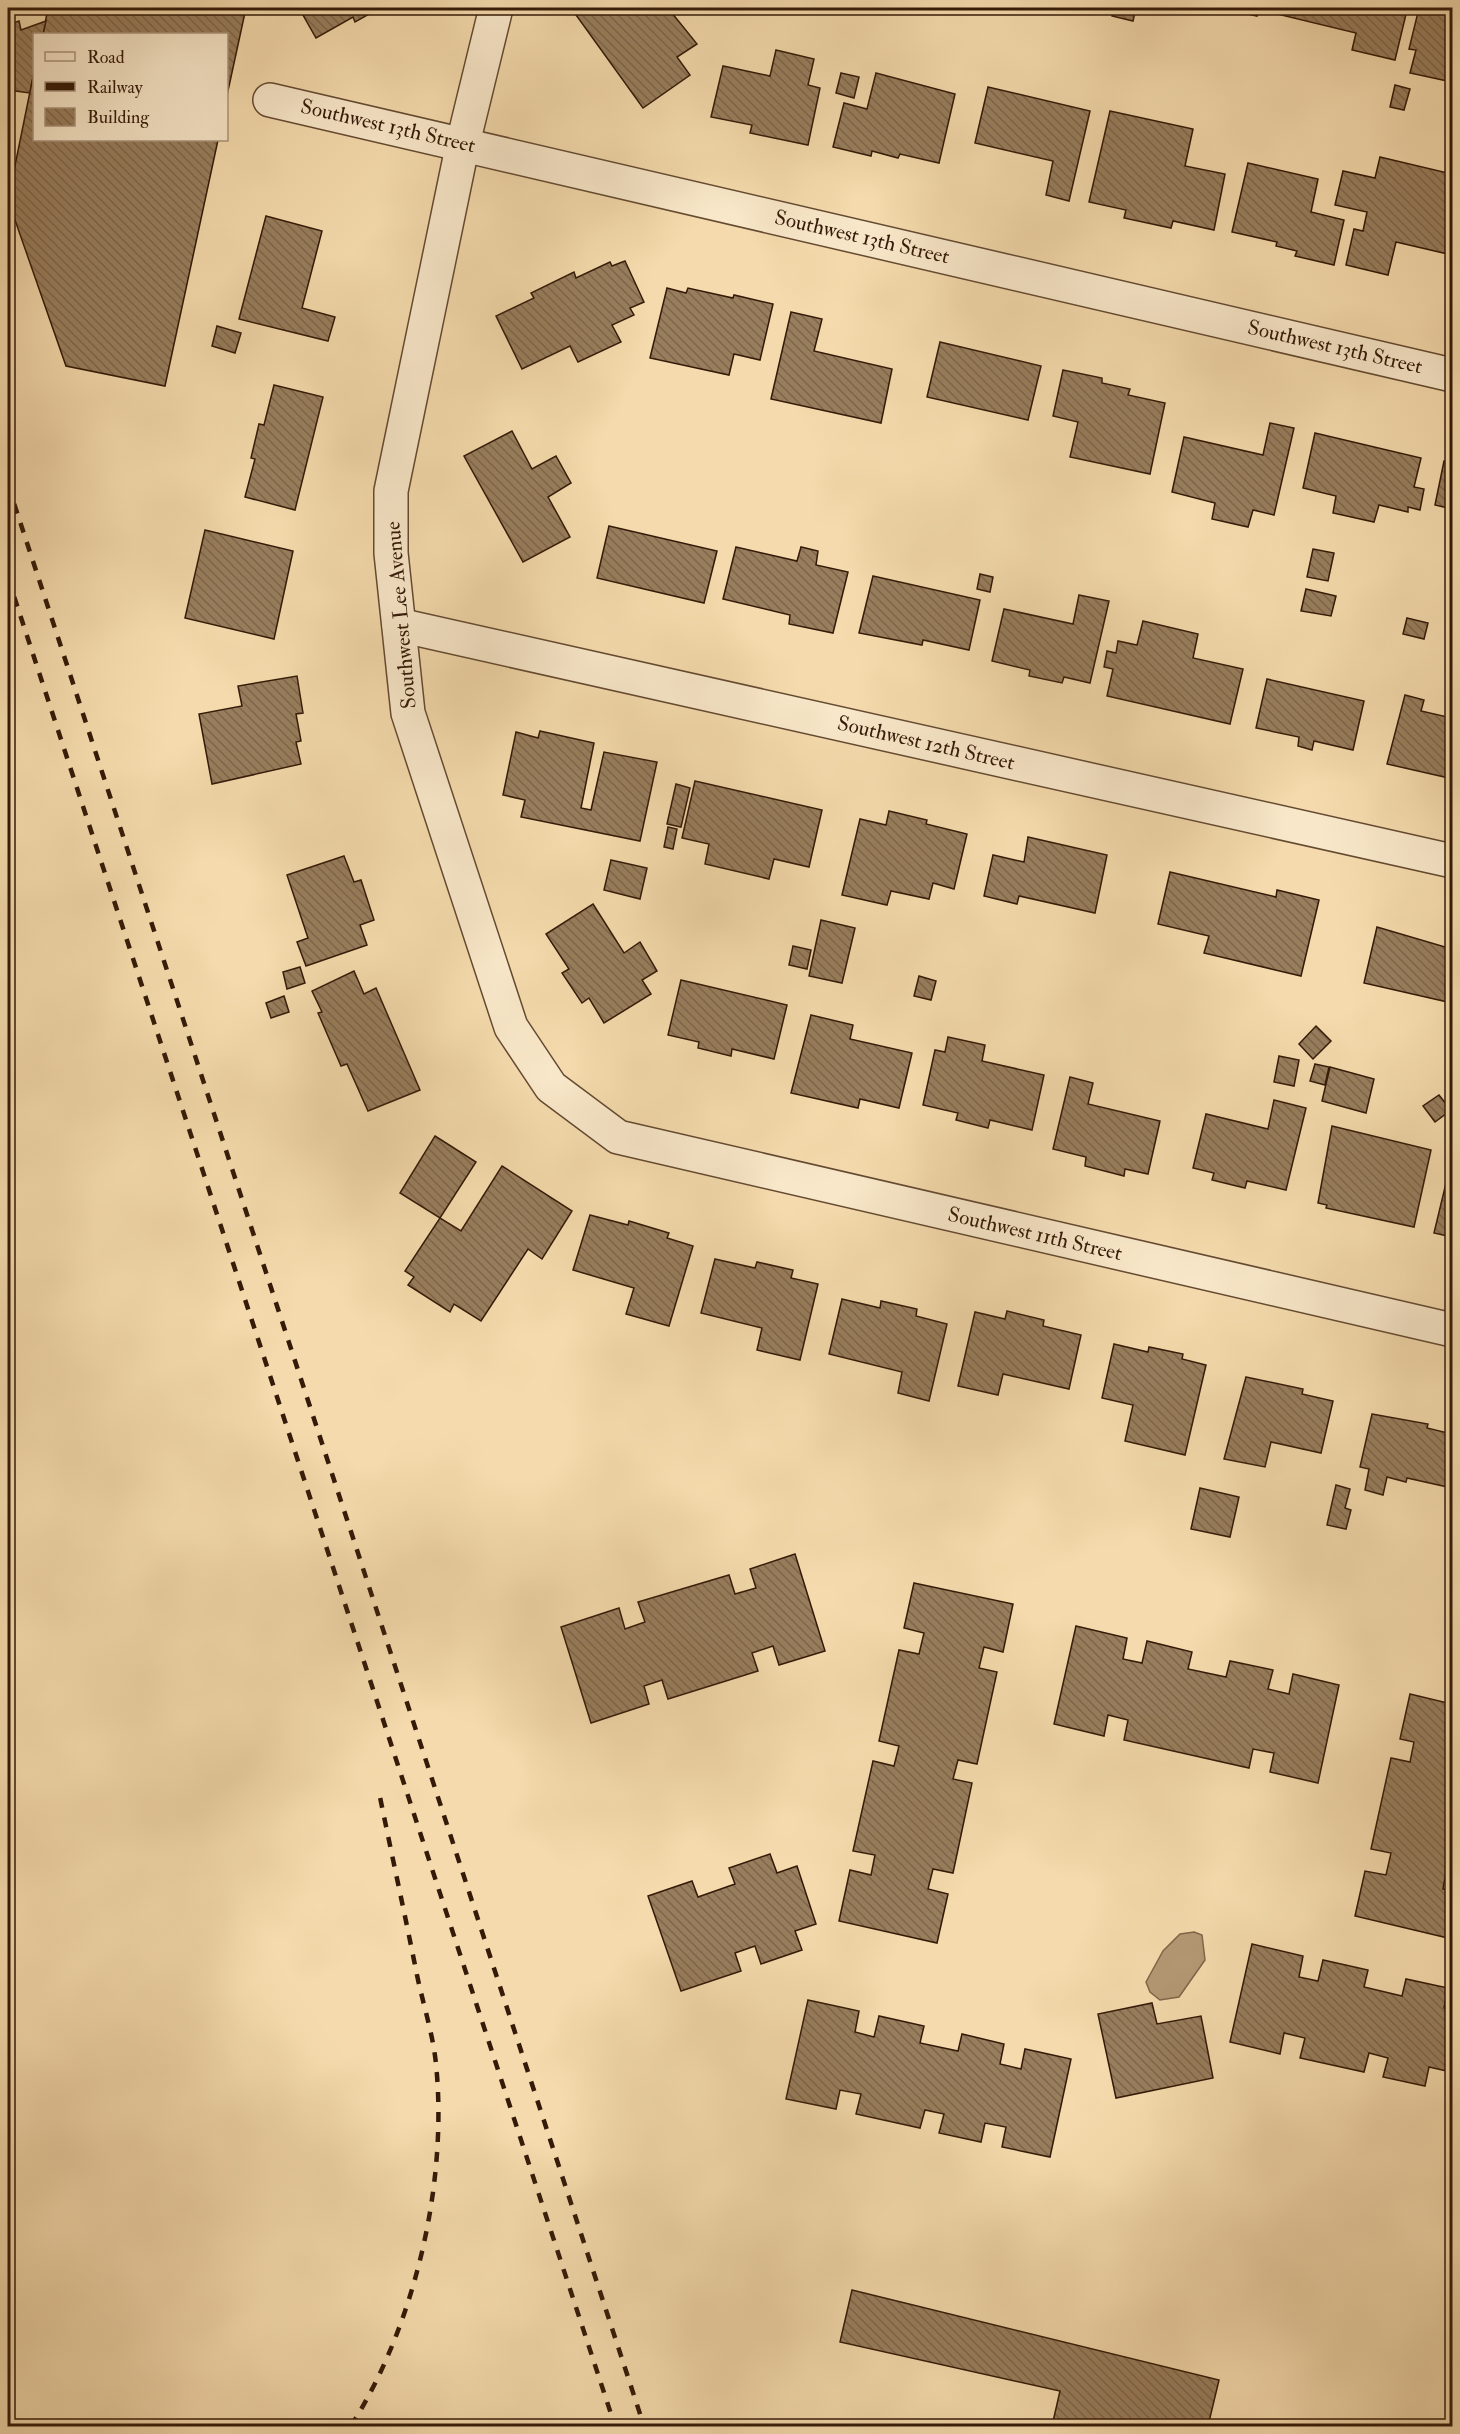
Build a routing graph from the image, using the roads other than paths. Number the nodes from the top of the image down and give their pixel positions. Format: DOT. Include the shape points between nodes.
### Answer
graph roads {
  1 [pos="496,8"];
  2 [pos="270,100"];
  3 [pos="463,143"];
  4 [pos="1452,375"];
  5 [pos="399,625"];
  6 [pos="1452,861"];
  7 [pos="618,1137"];
  8 [pos="1452,1330"];
  1 -- 3 [label="street, Southwest Lee Avenue"];
  2 -- 3 [label="street, Southwest 13th Street"];
  3 -- 4 [label="street, Southwest 13th Street"];
  3 -- 5 [label="street, Southwest Lee Avenue" via="391,491 391,553"];
  5 -- 6 [label="street, Southwest 12th Street"];
  5 -- 7 [label="street, Southwest Lee Avenue" via="408,713 511,1027 550,1087"];
  7 -- 8 [label="street, Southwest 11th Street"];
}
